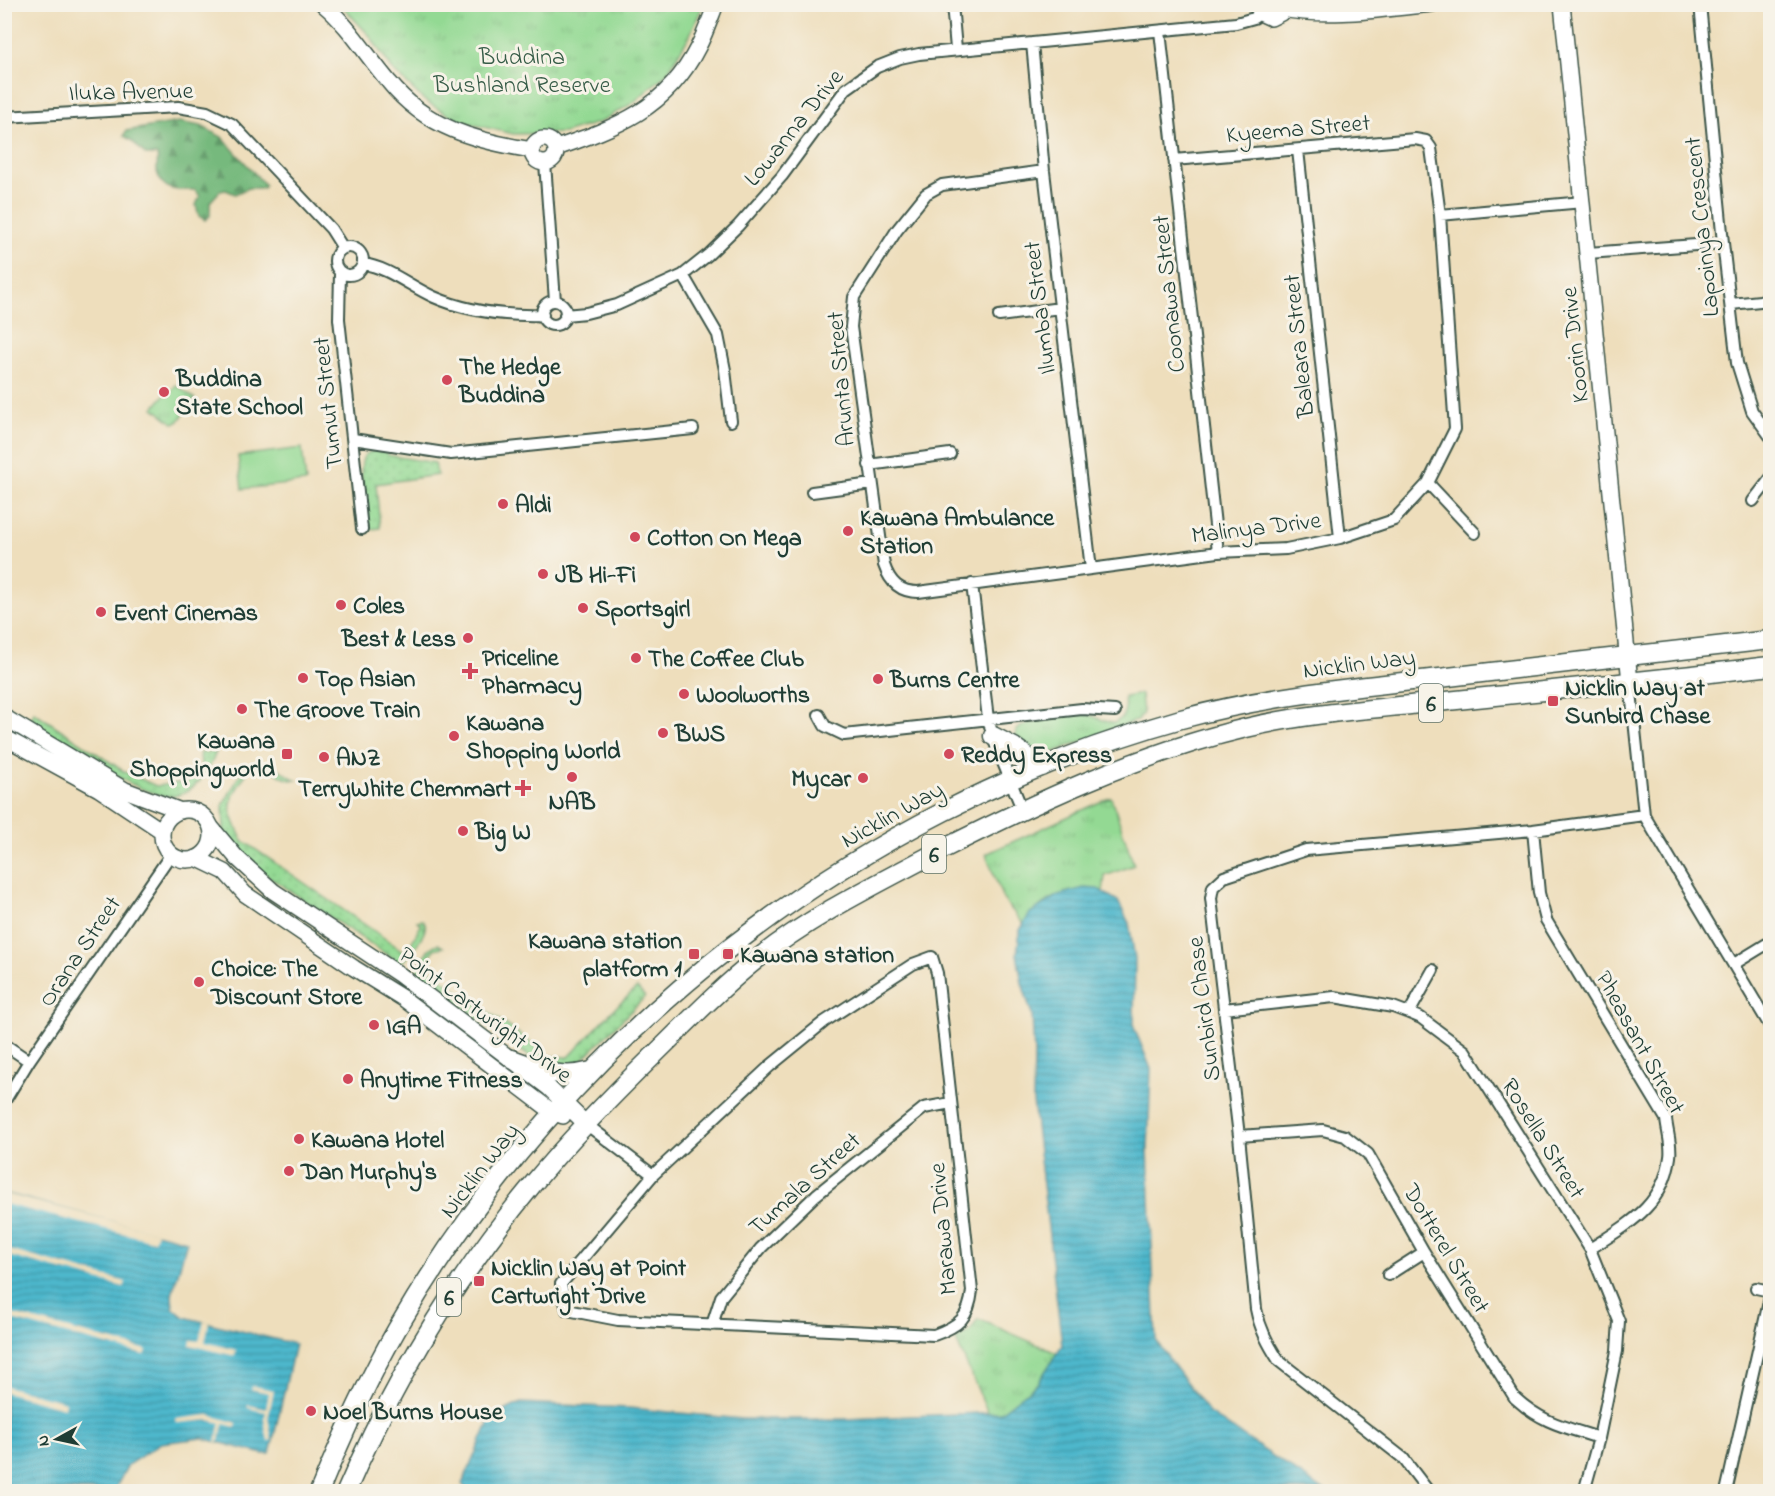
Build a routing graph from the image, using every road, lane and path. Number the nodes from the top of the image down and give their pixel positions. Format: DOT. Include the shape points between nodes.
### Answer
graph roads {
  1 [pos="323,4"];
  2 [pos="716,4"];
  3 [pos="952,4"];
  4 [pos="1432,4"];
  5 [pos="1562,4"];
  6 [pos="1700,4"];
  7 [pos="1282,7"];
  8 [pos="1259,9"];
  9 [pos="1160,31"];
  10 [pos="1032,43"];
  11 [pos="956,49"];
  12 [pos="4,117"];
  13 [pos="1426,141"];
  14 [pos="556,148"];
  15 [pos="532,150"];
  16 [pos="1298,150"];
  17 [pos="1174,160"];
  18 [pos="545,163"];
  19 [pos="1044,171"];
  20 [pos="1583,202"];
  21 [pos="1440,215"];
  22 [pos="1723,243"];
  23 [pos="343,248"];
  24 [pos="1588,253"];
  25 [pos="363,264"];
  26 [pos="340,273"];
  27 [pos="683,275"];
  28 [pos="1770,300"];
  29 [pos="555,301"];
  30 [pos="1731,304"];
  31 [pos="1060,308"];
  32 [pos="543,315"];
  33 [pos="566,315"];
  34 [pos="999,316"];
  35 [pos="731,421"];
  36 [pos="693,429"];
  37 [pos="1770,436"];
  38 [pos="353,439"];
  39 [pos="950,454"];
  40 [pos="869,465"];
  41 [pos="1770,479"];
  42 [pos="1428,483"];
  43 [pos="872,484"];
  44 [pos="812,492"];
  45 [pos="1753,501"];
  46 [pos="362,529"];
  47 [pos="1475,533"];
  48 [pos="1340,538"];
  49 [pos="1218,552"];
  50 [pos="1091,568"];
  51 [pos="972,584"];
  52 [pos="1770,640"];
  53 [pos="1627,656"];
  54 [pos="1770,666"];
  55 [pos="1630,682"];
  56 [pos="1115,711"];
  57 [pos="819,715"];
  58 [pos="4,717"];
  59 [pos="990,728"];
  60 [pos="4,737"];
  61 [pos="1042,767"];
  62 [pos="1011,781"];
  63 [pos="1022,809"];
  64 [pos="181,811"];
  65 [pos="1644,815"];
  66 [pos="210,827"];
  67 [pos="1533,830"];
  68 [pos="162,831"];
  69 [pos="171,854"];
  70 [pos="196,858"];
  71 [pos="1770,942"];
  72 [pos="1734,964"];
  73 [pos="1433,970"];
  74 [pos="1224,1009"];
  75 [pos="1409,1012"];
  76 [pos="1770,1026"];
  77 [pos="4,1044"];
  78 [pos="512,1059"];
  79 [pos="30,1061"];
  80 [pos="592,1071"];
  81 [pos="4,1102"];
  82 [pos="951,1104"];
  83 [pos="560,1107"];
  84 [pos="586,1124"];
  85 [pos="1239,1136"];
  86 [pos="653,1175"];
  87 [pos="1590,1250"];
  88 [pos="1424,1252"];
  89 [pos="1388,1275"];
  90 [pos="1756,1288"];
  91 [pos="1770,1291"];
  92 [pos="1770,1297"];
  93 [pos="712,1325"];
  94 [pos="1599,1438"];
  95 [pos="319,1491"];
  96 [pos="346,1491"];
  97 [pos="1429,1491"];
  98 [pos="1584,1491"];
  99 [pos="1726,1491"];
  1 -- 15 [label="main road" via="345,24 389,83 426,116 474,138"];
  2 -- 14 [label="main road" via="698,48 660,97 629,120"];
  3 -- 11 [label="street"];
  4 -- 7 [label="main road" via="1330,14"];
  5 -- 20 [label="main road, Koorin Drive"];
  6 -- 22 [label="street, Lapoinya Crescent"];
  7 -- 8 [label="main road" via="1274,18 1266,18"];
  8 -- 9 [label="street, Lowanna Drive" via="1254,18 1236,23"];
  9 -- 10 [label="street, Lowanna Drive"];
  9 -- 17 [label="street, Coonawa Street"];
  10 -- 11 [label="street, Lowanna Drive"];
  10 -- 19 [label="street, Ilumba Street"];
  11 -- 27 [label="street, Lowanna Drive" via="900,58 877,67 846,89 782,176 738,226"];
  12 -- 23 [label="street, Iluka Avenue" via="178,106 213,114 232,124 331,229"];
  13 -- 16 [label="street, Kyeema Street"];
  13 -- 21 [label="street, Malinya Drive" via="1431,148"];
  14 -- 15 [label="main road" via="543,139"];
  14 -- 18 [label="main road" via="555,156"];
  15 -- 18 [label="main road" via="537,160"];
  16 -- 17 [label="street, Kyeema Street"];
  16 -- 48 [label="street, Baleara Street"];
  17 -- 49 [label="street, Coonawa Street"];
  18 -- 29 [label="street"];
  19 -- 31 [label="street, Ilumba Street"];
  19 -- 40 [label="street, Arunta Street" via="942,185 926,194 865,277 854,297 851,327"];
  20 -- 21 [label="street"];
  20 -- 24 [label="main road, Koorin Drive"];
  21 -- 42 [label="street, Malinya Drive" via="1455,429"];
  22 -- 24 [label="street"];
  22 -- 30 [label="street, Lapoinya Crescent"];
  23 -- 25 [label="street" via="352,247 360,252"];
  23 -- 26 [label="street" via="335,260"];
  24 -- 53 [label="main road, Koorin Drive"];
  25 -- 26 [label="street" via="352,276"];
  25 -- 32 [label="street" via="461,307 502,315"];
  26 -- 38 [label="street, Tumut Street" via="339,319"];
  27 -- 33 [label="street, Lowanna Drive" via="617,306"];
  27 -- 35 [label="street" via="718,335"];
  28 -- 30 [label="street"];
  29 -- 32 [label="street" via="545,305"];
  29 -- 33 [label="street" via="563,306"];
  30 -- 37 [label="street, Lapoinya Crescent" via="1737,363 1752,411"];
  31 -- 34 [label="street"];
  31 -- 50 [label="street, Ilumba Street"];
  32 -- 33 [label="street" via="554,324"];
  36 -- 38 [label="street" via="451,454"];
  38 -- 46 [label="street, Tumut Street"];
  39 -- 40 [label="street"];
  40 -- 43 [label="street, Arunta Street"];
  41 -- 45 [label="street"];
  42 -- 47 [label="street"];
  42 -- 48 [label="street, Malinya Drive" via="1394,520"];
  43 -- 44 [label="street"];
  43 -- 51 [label="street, Arunta Street" via="884,565 896,585 905,592 918,592"];
  48 -- 49 [label="street, Malinya Drive" via="1286,549"];
  49 -- 50 [label="street, Malinya Drive"];
  50 -- 51 [label="street, Malinya Drive"];
  51 -- 59 [label="street"];
  52 -- 53 [label="highway, Nicklin Way / 6"];
  53 -- 55 [label="main road, Koorin Drive"];
  53 -- 61 [label="highway, Nicklin Way / 6" via="1346,688 1257,703 1181,719"];
  54 -- 55 [label="highway, Nicklin Way / 6"];
  55 -- 63 [label="highway, Nicklin Way / 6" via="1325,714 1249,727 1187,744"];
  55 -- 65 [label="street"];
  56 -- 59 [label="street" via="1082,709"];
  57 -- 59 [label="street" via="825,726 844,735"];
  58 -- 64 [label="main road" via="125,790"];
  59 -- 61 [label="highway"];
  59 -- 62 [label="street"];
  60 -- 68 [label="main road" via="99,789"];
  61 -- 62 [label="highway, Nicklin Way / 6"];
  62 -- 63 [label="street"];
  62 -- 80 [label="highway, Nicklin Way / 6" via="938,814 802,894 676,991"];
  63 -- 84 [label="highway, Nicklin Way / 6" via="857,894 774,947 719,993"];
  64 -- 66 [label="main road" via="200,813"];
  64 -- 68 [label="main road" via="171,816"];
  65 -- 67 [label="street, Sunbird Chase"];
  65 -- 72 [label="street"];
  66 -- 70 [label="main road" via="210,844"];
  66 -- 78 [label="main road, Point Cartwright Drive" via="273,891 400,975"];
  67 -- 74 [label="street, Sunbird Chase" via="1306,850 1224,878 1213,887 1210,898"];
  67 -- 87 [label="street, Pheasant Street" via="1539,893 1546,920 1666,1119 1671,1155 1661,1188 1638,1218"];
  68 -- 69 [label="main road" via="164,845"];
  69 -- 70 [label="main road" via="179,859"];
  69 -- 79 [label="street, Orana Street"];
  70 -- 83 [label="main road, Point Cartwright Drive" via="225,872 245,894"];
  71 -- 72 [label="street"];
  72 -- 76 [label="street"];
  73 -- 75 [label="street"];
  74 -- 75 [label="street, Rosella Street" via="1334,997"];
  74 -- 85 [label="street, Sunbird Chase"];
  75 -- 87 [label="street, Rosella Street" via="1465,1051"];
  77 -- 79 [label="street"];
  78 -- 80 [label="highway" via="560,1076"];
  78 -- 83 [label="main road, Point Cartwright Drive"];
  79 -- 81 [label="street, Orana Street"];
  80 -- 83 [label="highway, Nicklin Way / 6"];
  82 -- 86 [label="street, Marawa Drive" via="932,957 913,964 824,1022 770,1066"];
  82 -- 93 [label="street, Tumala Street" via="924,1108 816,1195 761,1248 721,1297"];
  82 -- 93 [label="street, Marawa Drive" via="972,1291 962,1320 934,1335"];
  83 -- 84 [label="main road, Point Cartwright Drive"];
  83 -- 95 [label="highway, Nicklin Way / 6" via="474,1213 408,1311 365,1389"];
  84 -- 86 [label="street"];
  84 -- 96 [label="highway, Nicklin Way / 6" via="532,1185 451,1294 408,1365"];
  85 -- 88 [label="street, Dotterel Street" via="1323,1130 1346,1136 1368,1154"];
  85 -- 97 [label="street, Sunbird Chase" via="1256,1309 1267,1342 1279,1361 1403,1458"];
  86 -- 93 [label="street, Marawa Drive" via="561,1284 567,1310 618,1320"];
  87 -- 94 [label="street, Rosella Street" via="1619,1321 1617,1351"];
  88 -- 89 [label="street"];
  88 -- 94 [label="street, Dotterel Street" via="1515,1398 1545,1421"];
  90 -- 91 [label="street"];
  92 -- 99 [label="street"];
  94 -- 98 [label="street, Rosella Street"];
}
